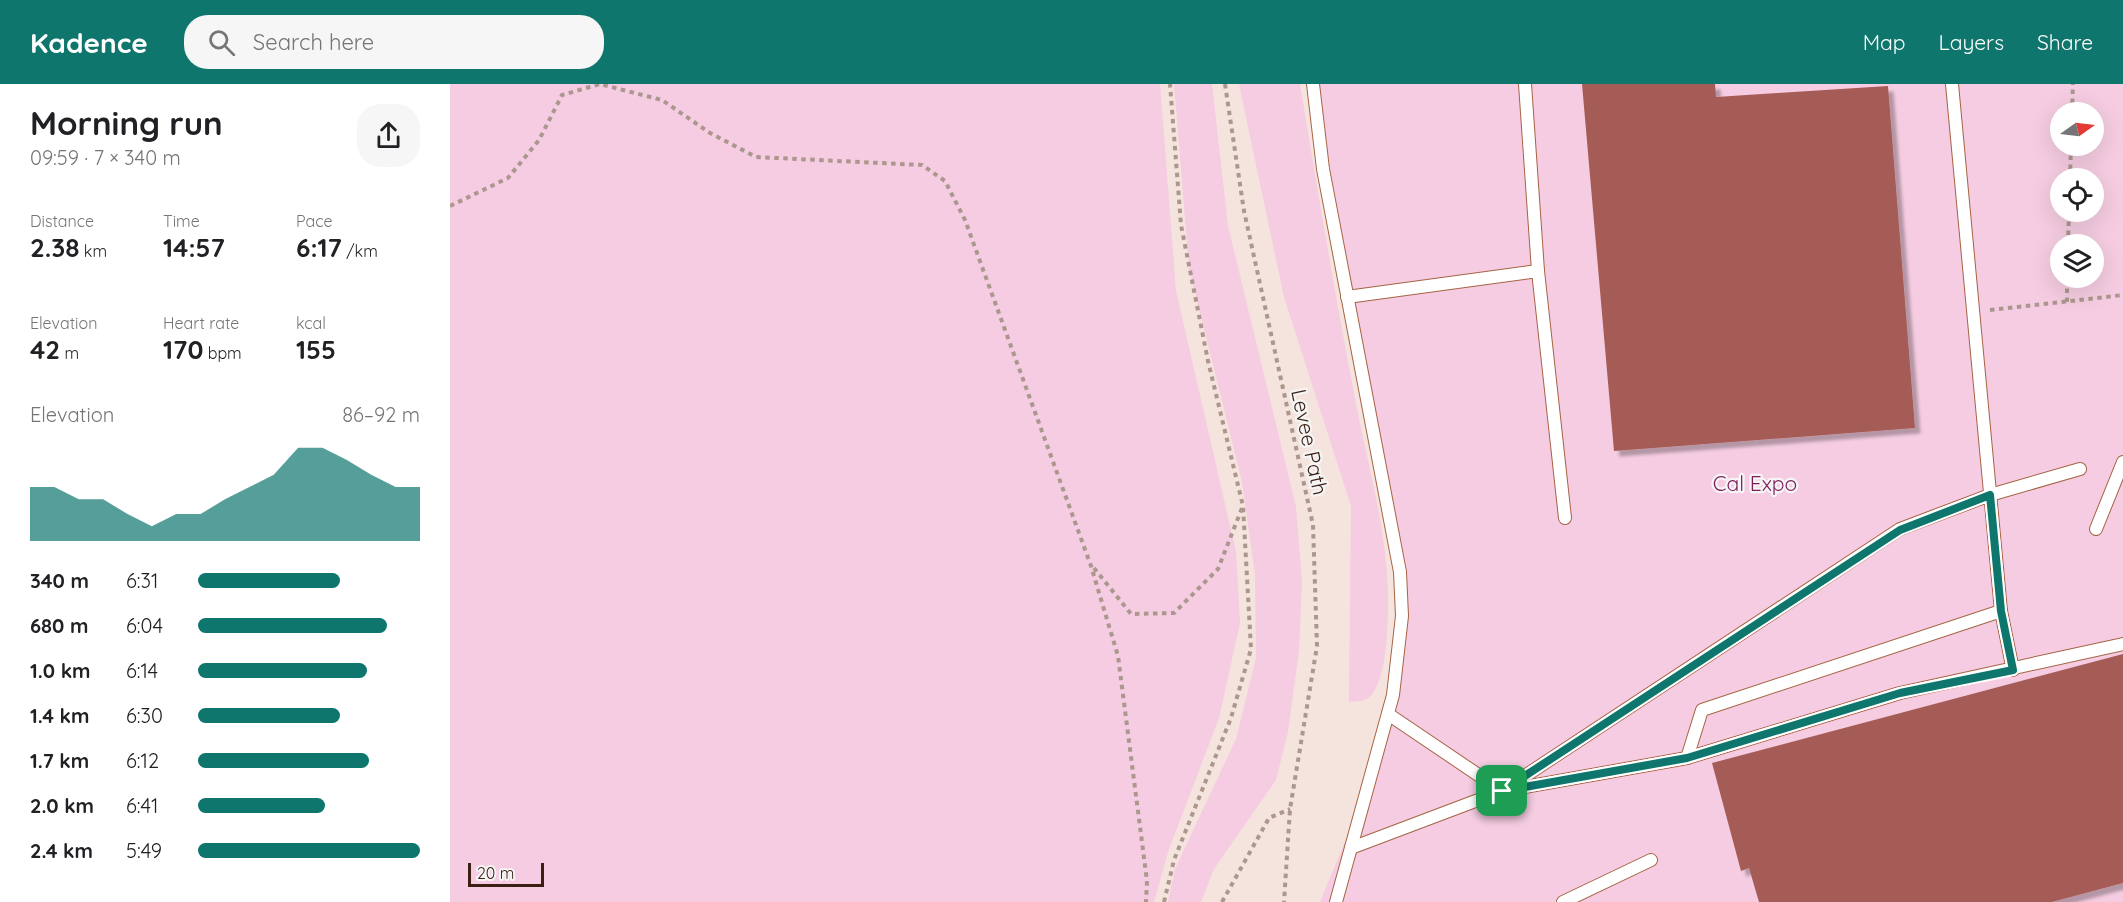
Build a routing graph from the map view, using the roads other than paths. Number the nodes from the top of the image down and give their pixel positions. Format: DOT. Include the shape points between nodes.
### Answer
graph roads {
  1 [pos="1312,84"];
  2 [pos="1525,84"];
  3 [pos="1952,84"];
  4 [pos="1538,271"];
  5 [pos="1347,297"];
  6 [pos="2123,462"];
  7 [pos="2080,470"];
  8 [pos="1990,495"];
  9 [pos="1565,518"];
  10 [pos="2096,529"];
  11 [pos="2001,611"];
  12 [pos="2123,644"];
  13 [pos="2013,670"];
  14 [pos="1388,714"];
  15 [pos="1687,758"];
  16 [pos="1502,791"];
  17 [pos="1351,848"];
  18 [pos="1651,860"];
  19 [pos="1336,902"];
  20 [pos="1563,902"];
  1 -- 5 [label="lane"];
  2 -- 4 [label="lane"];
  3 -- 8 [label="lane"];
  4 -- 5 [label="lane"];
  4 -- 9 [label="lane"];
  5 -- 14 [label="lane" via="1400,572 1402,616"];
  6 -- 10 [label="lane"];
  7 -- 8 [label="lane"];
  8 -- 11 [label="lane"];
  8 -- 16 [label="lane" via="1900,530"];
  11 -- 13 [label="lane"];
  11 -- 15 [label="lane" via="1702,710"];
  12 -- 13 [label="lane"];
  13 -- 15 [label="lane" via="1900,693"];
  14 -- 16 [label="lane"];
  14 -- 17 [label="lane"];
  15 -- 16 [label="lane"];
  16 -- 17 [label="lane"];
  17 -- 19 [label="lane"];
  18 -- 20 [label="lane"];
}
